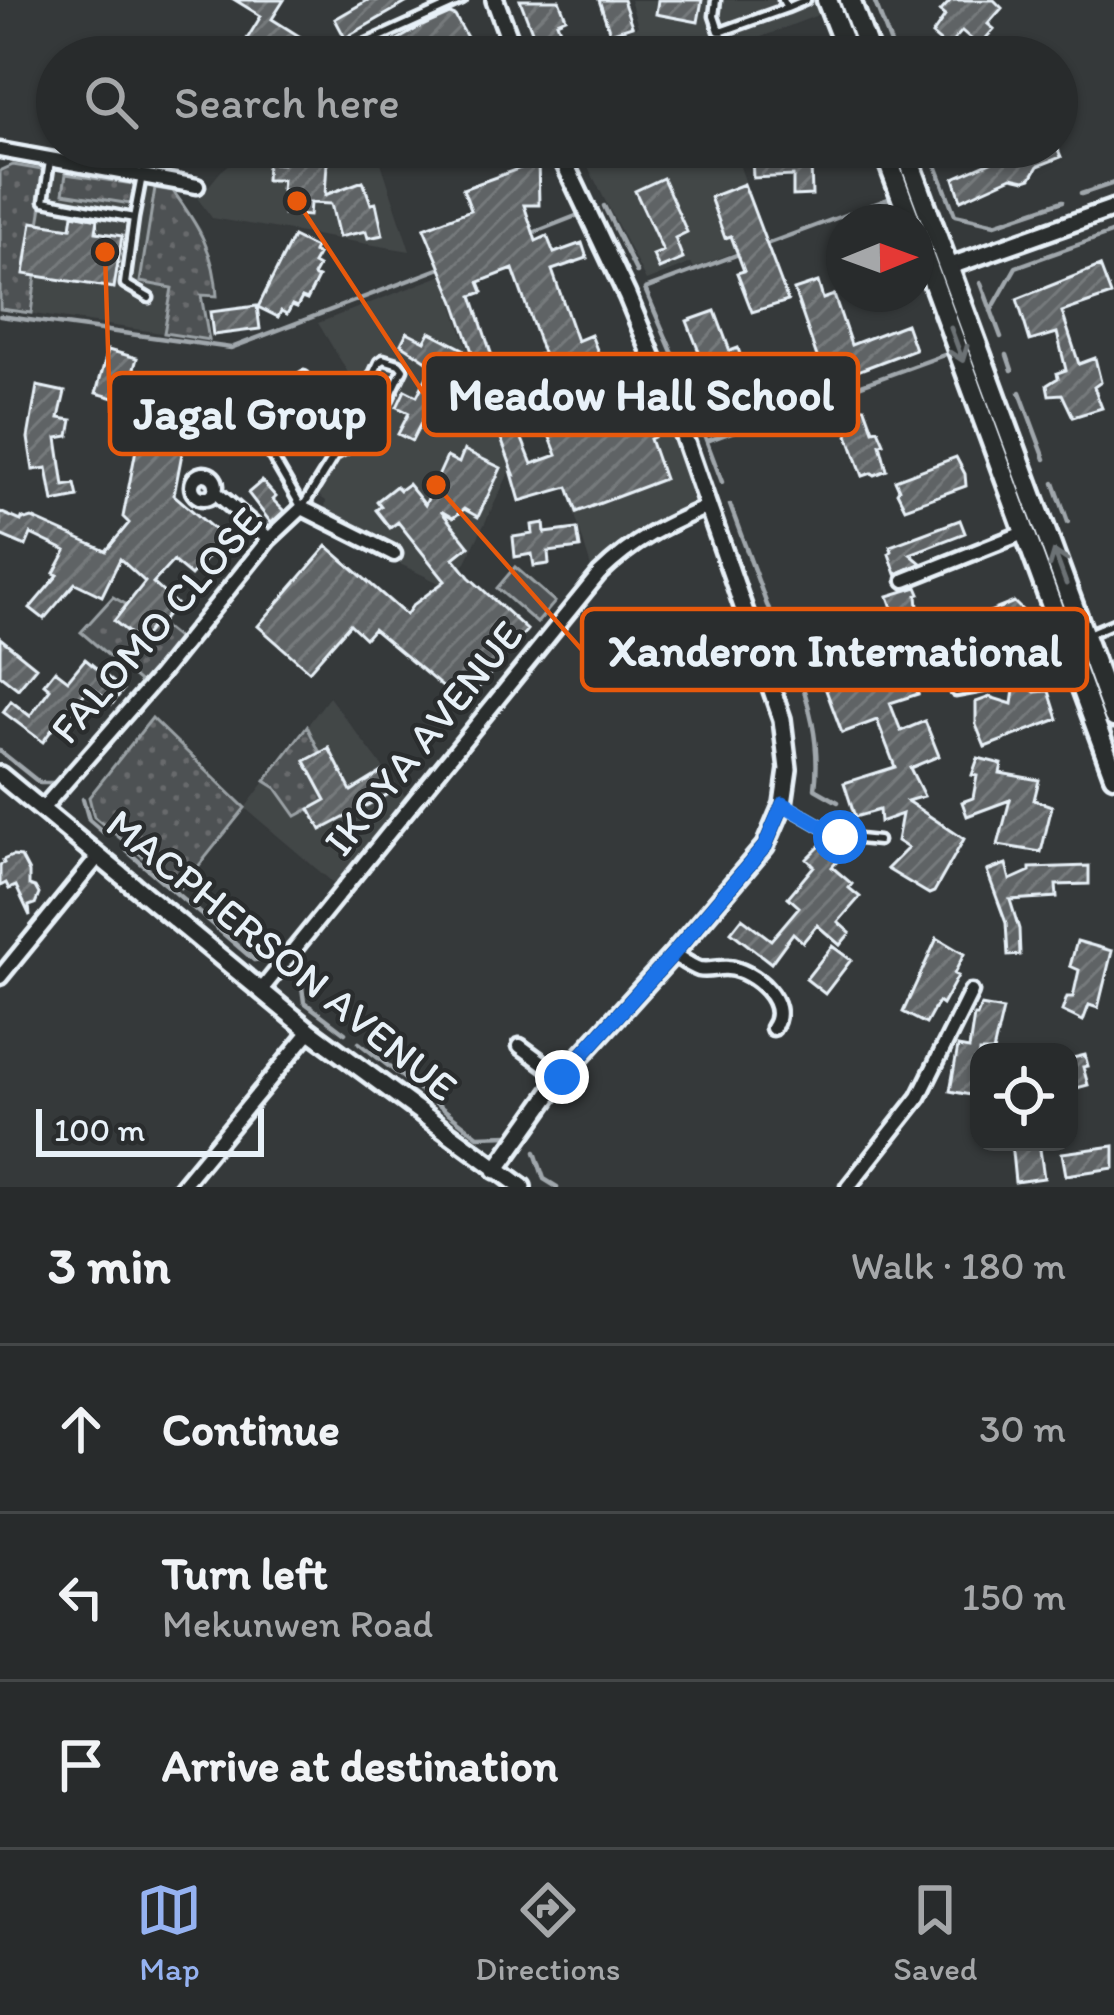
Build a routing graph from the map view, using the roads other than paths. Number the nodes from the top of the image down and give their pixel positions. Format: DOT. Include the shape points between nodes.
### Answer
graph roads {
  1 [pos="462,0"];
  2 [pos="494,0"];
  3 [pos="716,0"];
  4 [pos="806,0"];
  5 [pos="827,0"];
  6 [pos="850,0"];
  7 [pos="785,4"];
  8 [pos="382,36"];
  9 [pos="508,36"];
  10 [pos="841,36"];
  11 [pos="863,36"];
  12 [pos="0,150"];
  13 [pos="36,158"];
  14 [pos="49,168"];
  15 [pos="93,168"];
  16 [pos="566,168"];
  17 [pos="891,168"];
  18 [pos="912,168"];
  19 [pos="142,176"];
  20 [pos="197,186"];
  21 [pos="904,204"];
  22 [pos="1114,208"];
  23 [pos="134,218"];
  24 [pos="948,268"];
  25 [pos="934,284"];
  26 [pos="149,298"];
  27 [pos="304,376"];
  28 [pos="335,455"];
  29 [pos="215,492"];
  30 [pos="709,506"];
  31 [pos="302,508"];
  32 [pos="1026,532"];
  33 [pos="269,539"];
  34 [pos="394,554"];
  35 [pos="904,580"];
  36 [pos="934,618"];
  37 [pos="1114,623"];
  38 [pos="1084,635"];
  39 [pos="1073,661"];
  40 [pos="1114,717"];
  41 [pos="0,775"];
  42 [pos="1114,775"];
  43 [pos="783,804"];
  44 [pos="42,809"];
  45 [pos="878,841"];
  46 [pos="99,856"];
  47 [pos="673,954"];
  48 [pos="0,977"];
  49 [pos="262,989"];
  50 [pos="971,992"];
  51 [pos="772,1028"];
  52 [pos="310,1030"];
  53 [pos="520,1046"];
  54 [pos="562,1077"];
  55 [pos="496,1170"];
  56 [pos="182,1187"];
  57 [pos="522,1187"];
  58 [pos="848,1187"];
  1 -- 8 [label="lane"];
  2 -- 9 [label="street"];
  3 -- 7 [label="lane" via="723,32"];
  4 -- 7 [label="lane"];
  5 -- 10 [label="main road"];
  6 -- 11 [label="main road"];
  12 -- 13 [label="street"];
  14 -- 23 [label="lane" via="44,201"];
  15 -- 19 [label="street"];
  16 -- 30 [label="street" via="627,296"];
  17 -- 21 [label="main road"];
  18 -- 24 [label="main road"];
  19 -- 20 [label="street"];
  19 -- 23 [label="lane"];
  22 -- 24 [label="street"];
  23 -- 26 [label="lane" via="125,284"];
  38 -- 24 [label="main road, one-way"];
  25 -- 32 [label="main road, one-way"];
  27 -- 31 [label="lane" via="260,428"];
  28 -- 28 [label="lane" via="372,434 399,364 379,362"];
  28 -- 31 [label="lane"];
  29 -- 33 [label="street"];
  30 -- 43 [label="street" via="782,719"];
  30 -- 49 [label="street, IKOYA AVENUE" via="650,532 599,574"];
  31 -- 33 [label="street, FALOMO CLOSE"];
  31 -- 34 [label="street, FALOMO CLOSE"];
  32 -- 35 [label="street"];
  32 -- 39 [label="main road"];
  33 -- 44 [label="street, FALOMO CLOSE"];
  36 -- 39 [label="lane" via="932,652 956,692"];
  37 -- 38 [label="lane"];
  38 -- 40 [label="main road"];
  39 -- 42 [label="main road"];
  41 -- 44 [label="street, MACPHERSON AVENUE"];
  43 -- 45 [label="lane" via="840,837"];
  43 -- 47 [label="street" via="765,846"];
  44 -- 46 [label="street, MACPHERSON AVENUE"];
  46 -- 48 [label="street"];
  46 -- 49 [label="street, MACPHERSON AVENUE"];
  47 -- 51 [label="street" via="759,982 778,1008"];
  47 -- 54 [label="street"];
  49 -- 52 [label="street, MACPHERSON AVENUE"];
  50 -- 58 [label="street" via="919,1097"];
  52 -- 55 [label="street, MACPHERSON AVENUE"];
  52 -- 56 [label="street"];
  53 -- 54 [label="street"];
  54 -- 55 [label="street"];
  55 -- 57 [label="street, MACPHERSON AVENUE"];
}
